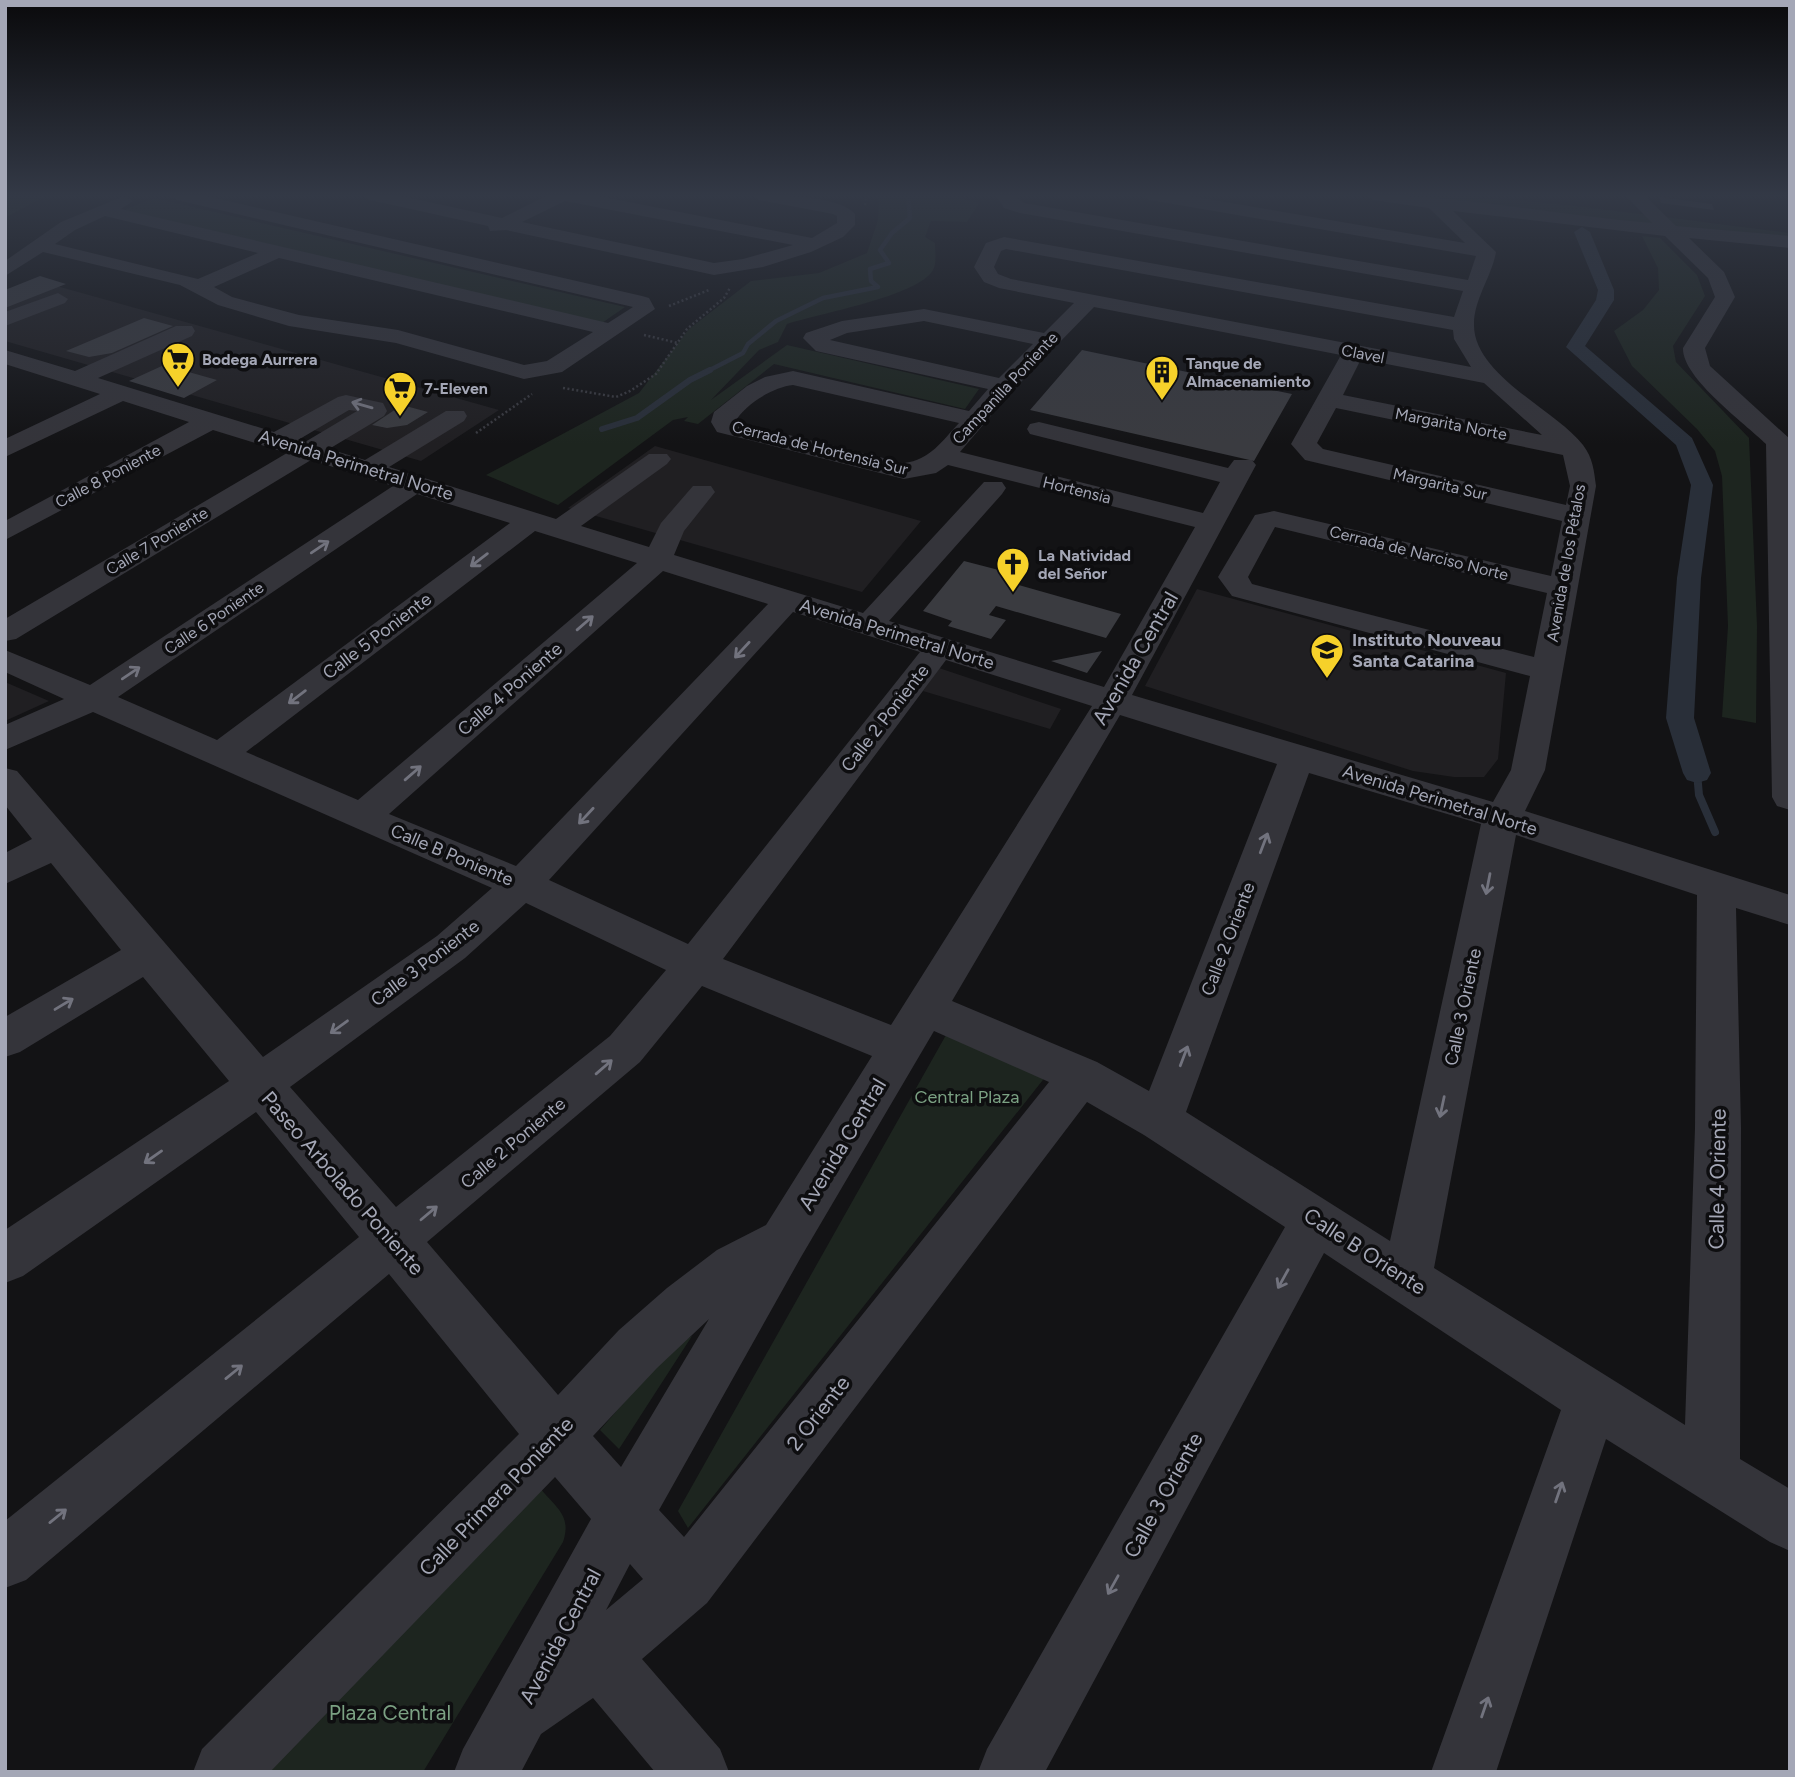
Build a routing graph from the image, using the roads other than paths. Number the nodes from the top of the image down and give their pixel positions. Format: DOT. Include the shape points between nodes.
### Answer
graph roads {
  1 [pos="170,278"];
  2 [pos="215,278"];
  3 [pos="390,278"];
  4 [pos="531,278"];
  5 [pos="991,278"];
  6 [pos="1207,278"];
  7 [pos="1427,278"];
  8 [pos="1479,278"];
  9 [pos="1718,278"];
  10 [pos="199,285"];
  11 [pos="423,286"];
  12 [pos="1476,287"];
  13 [pos="400,298"];
  14 [pos="58,299"];
  15 [pos="1089,300"];
  16 [pos="376,310"];
  17 [pos="5,320"];
  18 [pos="1462,325"];
  19 [pos="341,327"];
  20 [pos="612,330"];
  21 [pos="185,339"];
  22 [pos="1048,340"];
  23 [pos="1354,352"];
  24 [pos="5,357"];
  25 [pos="34,366"];
  26 [pos="1489,377"];
  27 [pos="5,379"];
  28 [pos="1004,386"];
  29 [pos="100,387"];
  30 [pos="1329,399"];
  31 [pos="455,416"];
  32 [pos="974,419"];
  33 [pos="210,421"];
  34 [pos="1039,429"];
  35 [pos="277,441"];
  36 [pos="1784,443"];
  37 [pos="5,449"];
  38 [pos="1573,449"];
  39 [pos="310,450"];
  40 [pos="943,456"];
  41 [pos="658,459"];
  42 [pos="368,469"];
  43 [pos="918,471"];
  44 [pos="415,483"];
  45 [pos="992,488"];
  46 [pos="702,492"];
  47 [pos="1576,516"];
  48 [pos="547,523"];
  49 [pos="1212,523"];
  50 [pos="5,531"];
  51 [pos="658,560"];
  52 [pos="1563,589"];
  53 [pos="788,600"];
  54 [pos="868,625"];
  55 [pos="5,632"];
  56 [pos="940,648"];
  57 [pos="5,660"];
  58 [pos="1546,670"];
  59 [pos="92,699"];
  60 [pos="1113,699"];
  61 [pos="5,739"];
  62 [pos="222,754"];
  63 [pos="1297,758"];
  64 [pos="5,780"];
  65 [pos="1790,797"];
  66 [pos="362,817"];
  67 [pos="1502,817"];
  68 [pos="56,843"];
  69 [pos="5,870"];
  70 [pos="522,884"];
  71 [pos="1716,886"];
  72 [pos="1790,910"];
  73 [pos="146,955"];
  74 [pos="695,965"];
  75 [pos="912,1028"];
  76 [pos="5,1039"];
  77 [pos="1081,1076"];
  78 [pos="259,1085"];
  79 [pos="1160,1120"];
  80 [pos="1316,1219"];
  81 [pos="784,1240"];
  82 [pos="395,1242"];
  83 [pos="5,1259"];
  84 [pos="1406,1278"];
  85 [pos="1592,1399"];
  86 [pos="556,1436"];
  87 [pos="1712,1472"];
  88 [pos="624,1516"];
  89 [pos="1790,1521"];
  90 [pos="5,1559"];
  91 [pos="686,1582"];
  92 [pos="598,1656"];
  93 [pos="519,1714"];
  94 [pos="225,1772"];
  95 [pos="486,1772"];
  96 [pos="697,1772"];
  97 [pos="1010,1772"];
  98 [pos="1463,1772"];
  1 -- 10 [label="street"];
  2 -- 10 [label="street"];
  3 -- 11 [label="street"];
  4 -- 20 [label="street" via="645,305"];
  5 -- 15 [label="street, Clavel"];
  6 -- 18 [label="street, Clavel"];
  7 -- 12 [label="street"];
  8 -- 12 [label="street"];
  9 -- 36 [label="street" via="1725,297 1694,348 1694,357 1701,370"];
  10 -- 19 [label="street" via="225,301 297,321"];
  11 -- 13 [label="street"];
  11 -- 20 [label="street"];
  12 -- 18 [label="street"];
  14 -- 17 [label="street"];
  15 -- 22 [label="street, Campanilla Poniente"];
  15 -- 23 [label="street, Clavel"];
  16 -- 19 [label="street"];
  18 -- 26 [label="street" via="1474,358"];
  19 -- 20 [label="street" via="537,372 554,367"];
  21 -- 29 [label="street"];
  22 -- 28 [label="street, Campanilla Poniente"];
  22 -- 28 [label="street" via="924,315 833,329 814,341"];
  23 -- 26 [label="street, Clavel"];
  23 -- 30 [label="street"];
  24 -- 25 [label="street, Avenida Perimetral Norte"];
  25 -- 27 [label="street"];
  25 -- 29 [label="street, Avenida Perimetral Norte"];
  26 -- 38 [label="street"];
  28 -- 32 [label="street, Campanilla Poniente"];
  29 -- 33 [label="street, Avenida Perimetral Norte"];
  29 -- 37 [label="street"];
  30 -- 38 [label="street, Margarita Norte"];
  30 -- 47 [label="street, Margarita Sur" via="1304,444 1314,455"];
  31 -- 42 [label="street"];
  32 -- 40 [label="street, Campanilla Poniente"];
  32 -- 43 [label="street, Cerrada de Hortensia Sur" via="806,379 781,378 723,417 726,426"];
  33 -- 35 [label="street, Avenida Perimetral Norte"];
  33 -- 50 [label="street, Calle 8 Poniente"];
  34 -- 49 [label="street, Avenida Central" via="1239,471"];
  35 -- 39 [label="street, Avenida Perimetral Norte"];
  39 -- 35 [label="street, Calle 7 Poniente, one-way" via="375,408 346,402"];
  36 -- 65 [label="street"];
  38 -- 47 [label="street, Avenida de los Pétalos" via="1583,485"];
  39 -- 42 [label="street, Avenida Perimetral Norte"];
  39 -- 55 [label="street, Calle 7 Poniente"];
  40 -- 43 [label="street, Campanilla Poniente"];
  40 -- 49 [label="street, Hortensia"];
  41 -- 48 [label="street, Calle 5 Poniente"];
  42 -- 44 [label="street, Avenida Perimetral Norte"];
  44 -- 48 [label="street, Avenida Perimetral Norte"];
  59 -- 44 [label="street, Calle 6 Poniente, one-way"];
  45 -- 54 [label="street"];
  46 -- 51 [label="street" via="671,529"];
  47 -- 52 [label="street, Avenida de los Pétalos"];
  48 -- 51 [label="street, Avenida Perimetral Norte"];
  48 -- 62 [label="street, Calle 5 Poniente, one-way"];
  49 -- 60 [label="street, Avenida Central"];
  51 -- 53 [label="street, Avenida Perimetral Norte"];
  66 -- 51 [label="street, Calle 4 Poniente, one-way"];
  52 -- 58 [label="street, Avenida de los Pétalos"];
  52 -- 58 [label="street, Cerrada de Narciso Norte" via="1274,519 1265,521 1233,577 1242,590"];
  53 -- 54 [label="street, Avenida Perimetral Norte"];
  53 -- 70 [label="street, Calle 3 Poniente, one-way"];
  54 -- 56 [label="street, Avenida Perimetral Norte"];
  56 -- 60 [label="street, Avenida Perimetral Norte"];
  56 -- 74 [label="street, Calle 2 Poniente"];
  57 -- 59 [label="street, Calle B Poniente"];
  58 -- 67 [label="street, Avenida de los Pétalos" via="1528,770"];
  59 -- 61 [label="street, Calle 6 Poniente"];
  59 -- 62 [label="street, Calle B Poniente"];
  60 -- 63 [label="street, Avenida Perimetral Norte"];
  60 -- 75 [label="street, Avenida Central"];
  62 -- 66 [label="street, Calle B Poniente"];
  63 -- 67 [label="street, Avenida Perimetral Norte"];
  79 -- 63 [label="street, Calle 2 Oriente, one-way"];
  64 -- 68 [label="street, Paseo Arbolado Poniente"];
  66 -- 70 [label="street, Calle B Poniente"];
  67 -- 71 [label="street, Avenida Perimetral Norte"];
  67 -- 84 [label="street, Calle 3 Oriente, one-way"];
  68 -- 69 [label="street"];
  68 -- 73 [label="street, Paseo Arbolado Poniente"];
  70 -- 74 [label="street, Calle B Poniente"];
  70 -- 78 [label="street, Calle 3 Poniente, one-way" via="451,947"];
  71 -- 72 [label="street, Avenida Perimetral Norte"];
  71 -- 87 [label="street, Calle 4 Oriente" via="1718,1128"];
  76 -- 73 [label="street, one-way"];
  73 -- 78 [label="street, Paseo Arbolado Poniente"];
  74 -- 75 [label="street, Calle B Poniente"];
  82 -- 74 [label="street, Calle 2 Poniente, one-way" via="625,1049"];
  75 -- 77 [label="street, Calle B Oriente"];
  75 -- 81 [label="street, Avenida Central"];
  77 -- 79 [label="street, Calle B Oriente"];
  77 -- 91 [label="street, 2 Oriente"];
  78 -- 82 [label="street, Paseo Arbolado Poniente"];
  78 -- 83 [label="street, Calle 3 Poniente, one-way"];
  79 -- 80 [label="street, Calle B Oriente"];
  80 -- 84 [label="street, Calle B Oriente"];
  80 -- 97 [label="street, Calle 3 Oriente, one-way"];
  81 -- 86 [label="street, Calle Primera Poniente" via="735,1268 685,1306"];
  81 -- 88 [label="street, Avenida Central"];
  82 -- 86 [label="street, Paseo Arbolado Poniente"];
  90 -- 82 [label="street, Calle 2 Poniente, one-way"];
  84 -- 85 [label="street, Calle B Oriente"];
  85 -- 87 [label="street, Calle B Oriente"];
  98 -- 85 [label="street, one-way"];
  86 -- 88 [label="street, Paseo Arbolado Poniente"];
  86 -- 94 [label="street, Calle Primera Poniente"];
  87 -- 89 [label="street, Calle B Oriente"];
  88 -- 91 [label="street, Paseo Arbolado Poniente"];
  88 -- 93 [label="street, Avenida Central"];
  91 -- 92 [label="street, 2 Oriente"];
  92 -- 93 [label="street, 2 Oriente"];
  92 -- 96 [label="street"];
  93 -- 95 [label="street, Avenida Central"];
}
